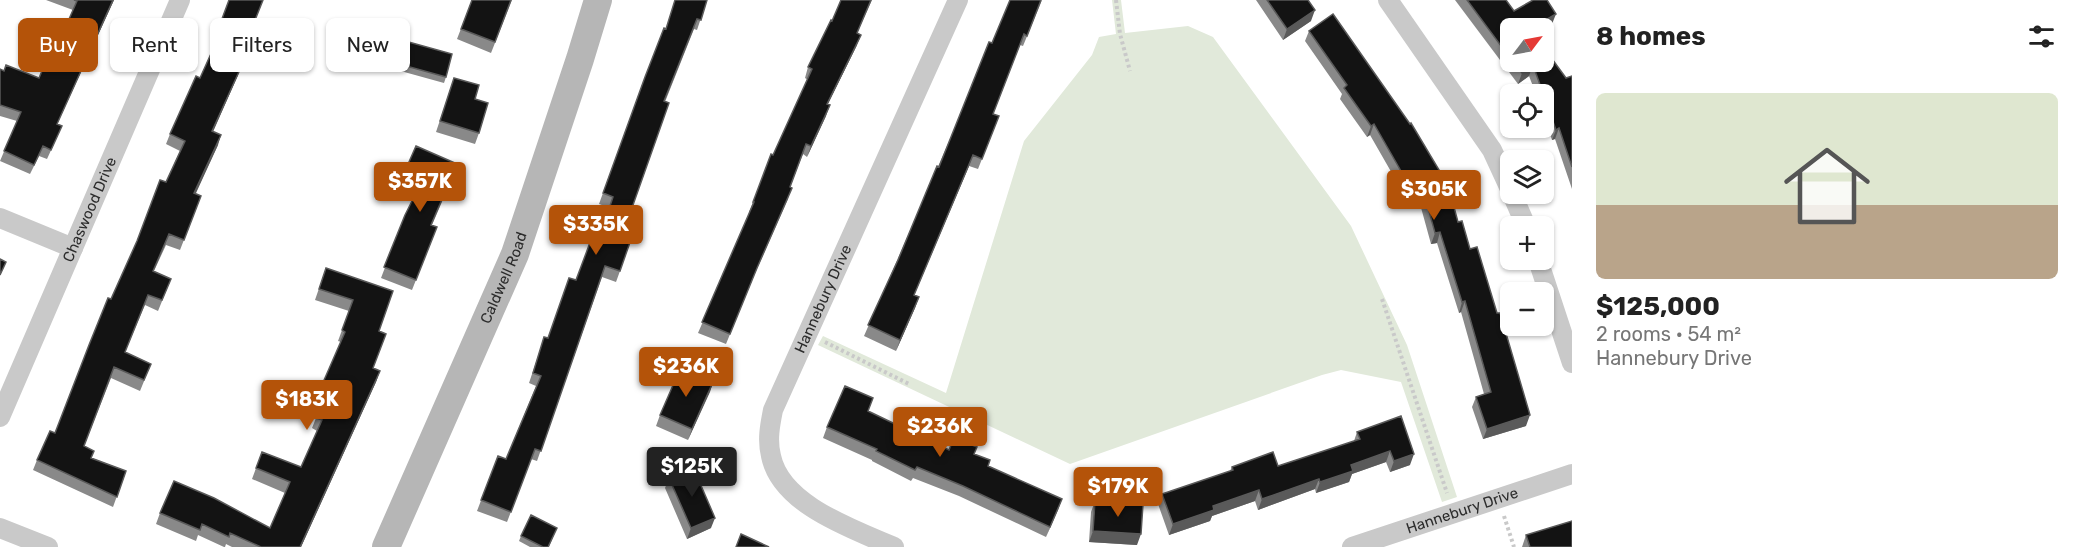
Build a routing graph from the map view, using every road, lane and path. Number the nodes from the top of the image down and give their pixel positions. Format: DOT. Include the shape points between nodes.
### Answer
graph roads {
  1 [pos="180,0"];
  2 [pos="598,0"];
  3 [pos="958,0"];
  4 [pos="1116,0"];
  5 [pos="1389,0"];
  6 [pos="1130,71"];
  7 [pos="1500,167"];
  8 [pos="0,218"];
  9 [pos="73,248"];
  10 [pos="1541,270"];
  11 [pos="1382,299"];
  12 [pos="808,333"];
  13 [pos="1572,363"];
  14 [pos="909,384"];
  15 [pos="0,417"];
  16 [pos="1572,474"];
  17 [pos="1498,499"];
  18 [pos="1454,514"];
  19 [pos="0,528"];
  20 [pos="48,547"];
  21 [pos="386,547"];
  22 [pos="894,547"];
  23 [pos="1352,547"];
  24 [pos="1514,547"];
  1 -- 9 [label="street, Chaswood Drive"];
  2 -- 21 [label="street, Caldwell Road" via="515,254"];
  3 -- 12 [label="street, Hannebury Drive"];
  4 -- 6 [label="path"];
  5 -- 7 [label="street"];
  8 -- 9 [label="street"];
  9 -- 15 [label="street, Chaswood Drive"];
  10 -- 13 [label="street"];
  11 -- 18 [label="path"];
  12 -- 14 [label="path"];
  12 -- 22 [label="street, Hannebury Drive" via="773,410 771,457 780,478 800,500"];
  16 -- 17 [label="street, Hannebury Drive"];
  17 -- 18 [label="street, Hannebury Drive"];
  17 -- 24 [label="path"];
  18 -- 23 [label="street, Hannebury Drive"];
  19 -- 20 [label="street"];
}
